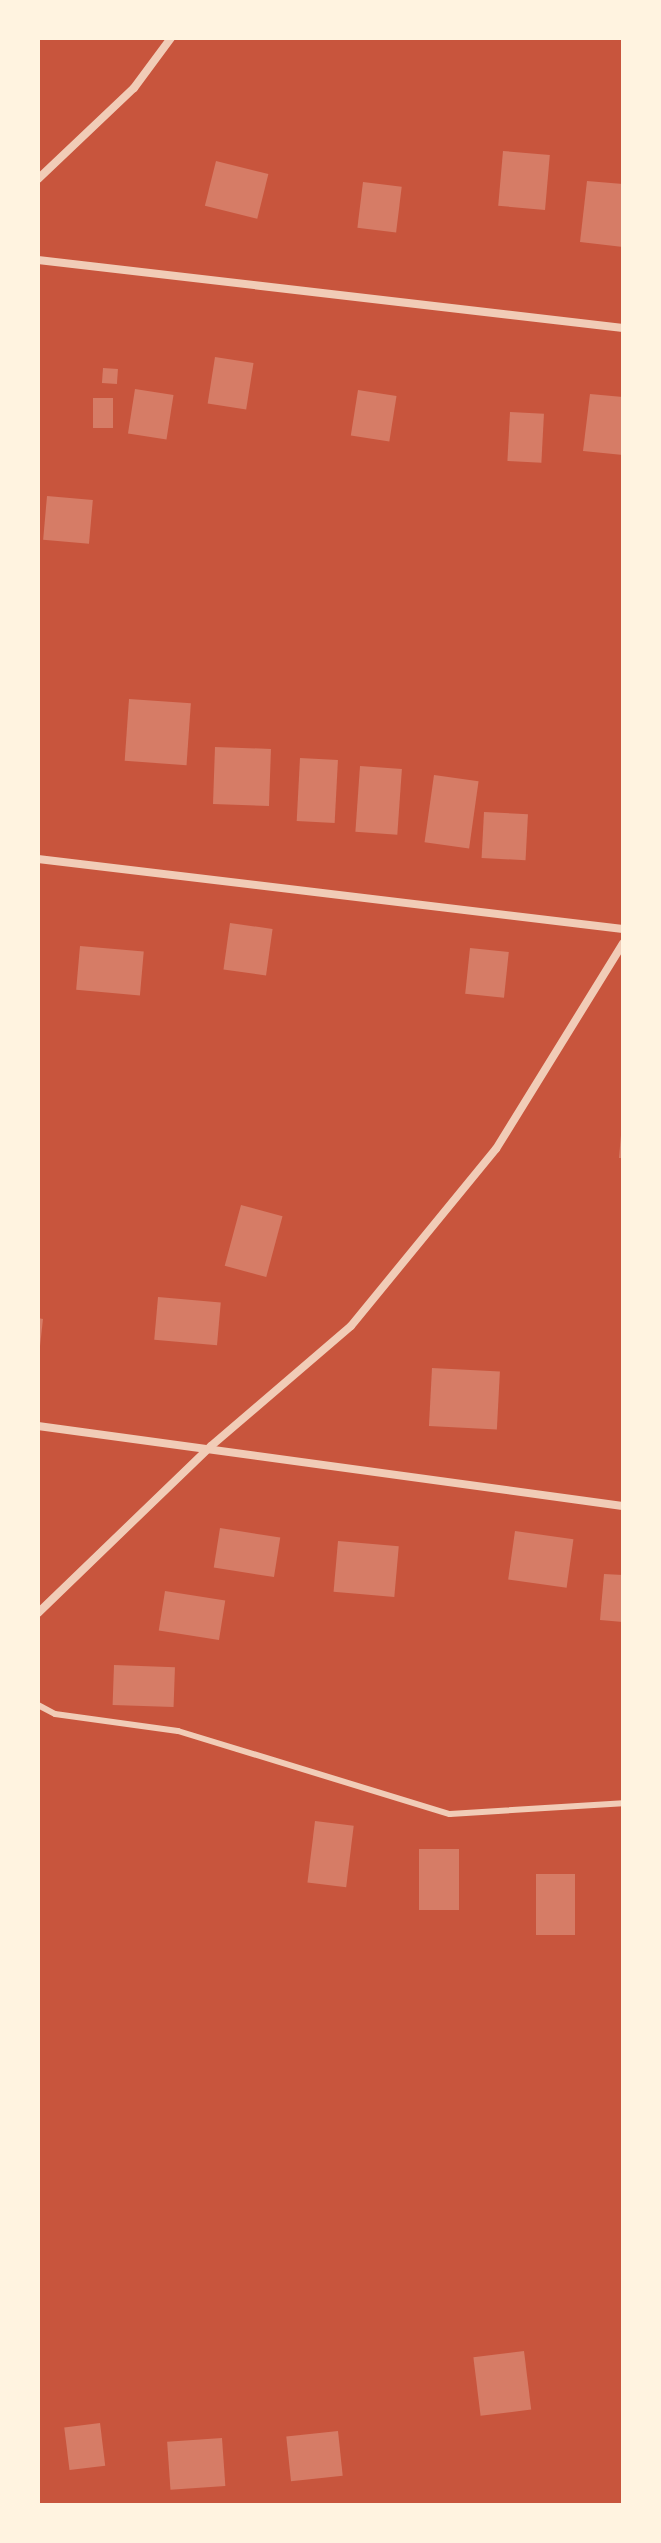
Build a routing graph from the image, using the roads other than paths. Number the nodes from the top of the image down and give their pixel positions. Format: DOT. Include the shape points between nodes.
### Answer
graph roads {
  1 [pos="171,38"];
  2 [pos="38,179"];
  3 [pos="38,260"];
  4 [pos="623,328"];
  5 [pos="38,859"];
  6 [pos="623,929"];
  7 [pos="623,943"];
  8 [pos="38,1426"];
  9 [pos="211,1446"];
  10 [pos="623,1506"];
  11 [pos="38,1613"];
  12 [pos="38,1705"];
  13 [pos="623,1803"];
  1 -- 2 [label="street" via="134,88"];
  3 -- 4 [label="street"];
  5 -- 6 [label="street"];
  7 -- 9 [label="street" via="496,1149 371,1302"];
  8 -- 9 [label="street"];
  9 -- 10 [label="street"];
  9 -- 11 [label="street"];
  12 -- 13 [label="lane" via="55,1714 178,1731 450,1814"];
}
